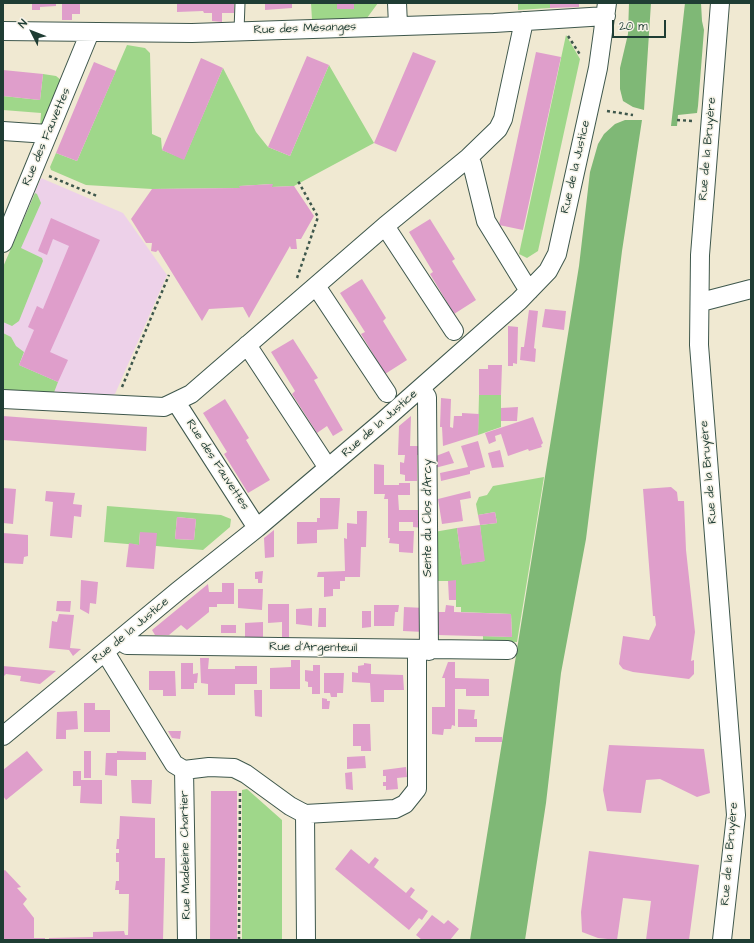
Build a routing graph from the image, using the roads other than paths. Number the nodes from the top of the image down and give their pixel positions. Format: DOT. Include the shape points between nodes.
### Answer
graph roads {
  1 [pos="240,3"];
  2 [pos="397,3"];
  3 [pos="720,3"];
  4 [pos="606,9"];
  5 [pos="524,21"];
  6 [pos="398,25"];
  7 [pos="3,31"];
  8 [pos="239,31"];
  9 [pos="90,32"];
  10 [pos="3,131"];
  11 [pos="48,134"];
  12 [pos="468,158"];
  13 [pos="385,226"];
  14 [pos="3,243"];
  15 [pos="316,286"];
  16 [pos="751,289"];
  17 [pos="530,291"];
  18 [pos="701,302"];
  19 [pos="454,331"];
  20 [pos="247,345"];
  21 [pos="421,388"];
  22 [pos="388,393"];
  23 [pos="3,399"];
  24 [pos="176,402"];
  25 [pos="328,468"];
  26 [pos="257,528"];
  27 [pos="119,640"];
  28 [pos="423,650"];
  29 [pos="508,650"];
  30 [pos="105,652"];
  31 [pos="3,736"];
  32 [pos="184,770"];
  33 [pos="305,814"];
  34 [pos="187,940"];
  35 [pos="306,940"];
  36 [pos="722,940"];
  1 -- 8 [label="lane"];
  2 -- 6 [label="street"];
  3 -- 18 [label="street, Rue de la Bruyère" via="701,250"];
  4 -- 5 [label="street, Rue des Mésanges"];
  4 -- 17 [label="street, Rue de la Justice" via="598,68 556,254 548,271"];
  5 -- 6 [label="street, Rue des Mésanges"];
  5 -- 12 [label="street" via="503,119 494,133"];
  6 -- 8 [label="street, Rue des Mésanges"];
  7 -- 9 [label="street, Rue des Mésanges"];
  8 -- 9 [label="street, Rue des Mésanges"];
  9 -- 11 [label="street, Rue des Fauvettes"];
  10 -- 11 [label="street"];
  11 -- 14 [label="street, Rue des Fauvettes"];
  12 -- 13 [label="street"];
  12 -- 17 [label="street" via="472,164 486,221"];
  13 -- 15 [label="street"];
  13 -- 19 [label="street"];
  15 -- 20 [label="street"];
  15 -- 22 [label="street"];
  16 -- 18 [label="street"];
  17 -- 21 [label="street, Rue de la Justice"];
  18 -- 36 [label="street, Rue de la Bruyère" via="700,352 736,815"];
  20 -- 24 [label="street" via="191,394"];
  20 -- 25 [label="street"];
  21 -- 25 [label="street, Rue de la Justice"];
  21 -- 28 [label="street, Sente du Clos d'Arcy" via="427,397"];
  23 -- 24 [label="street" via="151,407 164,407"];
  24 -- 26 [label="street, Rue des Fauvettes"];
  25 -- 26 [label="street, Rue de la Justice"];
  26 -- 27 [label="street, Rue de la Justice"];
  27 -- 28 [label="street, Rue d'Argenteuil" via="127,645"];
  27 -- 30 [label="street, Rue de la Justice"];
  28 -- 29 [label="street, Rue d'Argenteuil"];
  28 -- 33 [label="street, Sente du Clos d'Arcy" via="417,789 405,804 395,809"];
  30 -- 31 [label="street, Rue de la Justice"];
  30 -- 32 [label="street" via="174,764"];
  32 -- 33 [label="street" via="234,768"];
  32 -- 34 [label="street, Rue Madeleine Chartier"];
  33 -- 35 [label="street"];
}
